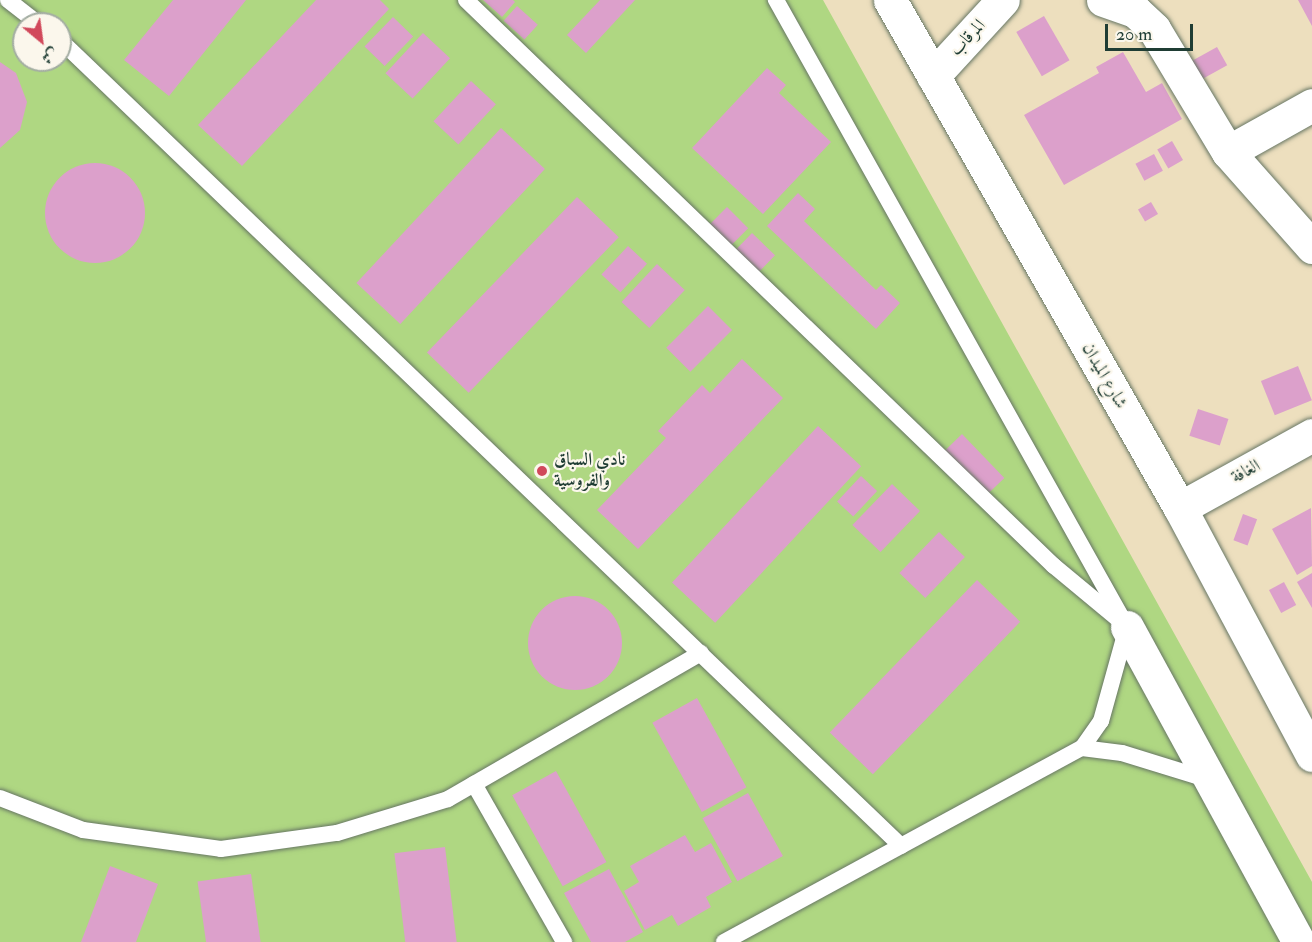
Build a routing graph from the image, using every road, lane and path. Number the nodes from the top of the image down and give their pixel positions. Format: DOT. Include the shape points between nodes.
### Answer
graph roads {
  1 [pos="8,0"];
  2 [pos="466,0"];
  3 [pos="776,0"];
  4 [pos="890,0"];
  5 [pos="1003,0"];
  6 [pos="1103,0"];
  7 [pos="24,12"];
  8 [pos="72,51"];
  9 [pos="933,76"];
  10 [pos="1312,105"];
  11 [pos="1228,152"];
  12 [pos="1312,247"];
  13 [pos="1312,435"];
  14 [pos="1180,508"];
  15 [pos="1127,627"];
  16 [pos="700,653"];
  17 [pos="1082,748"];
  18 [pos="1312,755"];
  19 [pos="1213,781"];
  20 [pos="474,784"];
  21 [pos="0,798"];
  22 [pos="901,846"];
  23 [pos="564,942"];
  24 [pos="723,942"];
  25 [pos="1299,942"];
  1 -- 7 [label="lane"];
  2 -- 15 [label="lane" via="1054,566"];
  3 -- 15 [label="lane"];
  4 -- 9 [label="street, شارع الميدان"];
  5 -- 9 [label="street, المرقاب"];
  6 -- 11 [label="street" via="1135,11 1154,29"];
  8 -- 16 [label="lane"];
  9 -- 14 [label="street, شارع الميدان"];
  10 -- 11 [label="street"];
  11 -- 12 [label="street"];
  13 -- 14 [label="street, الغافة"];
  14 -- 18 [label="street, شارع الميدان"];
  15 -- 17 [label="lane" via="1101,721"];
  15 -- 19 [label="street"];
  16 -- 20 [label="lane"];
  16 -- 22 [label="lane"];
  17 -- 19 [label="lane" via="1122,753"];
  17 -- 22 [label="lane"];
  19 -- 25 [label="street"];
  20 -- 21 [label="lane" via="448,799 337,833 221,849 83,830"];
  20 -- 23 [label="lane"];
  22 -- 24 [label="lane"];
}
